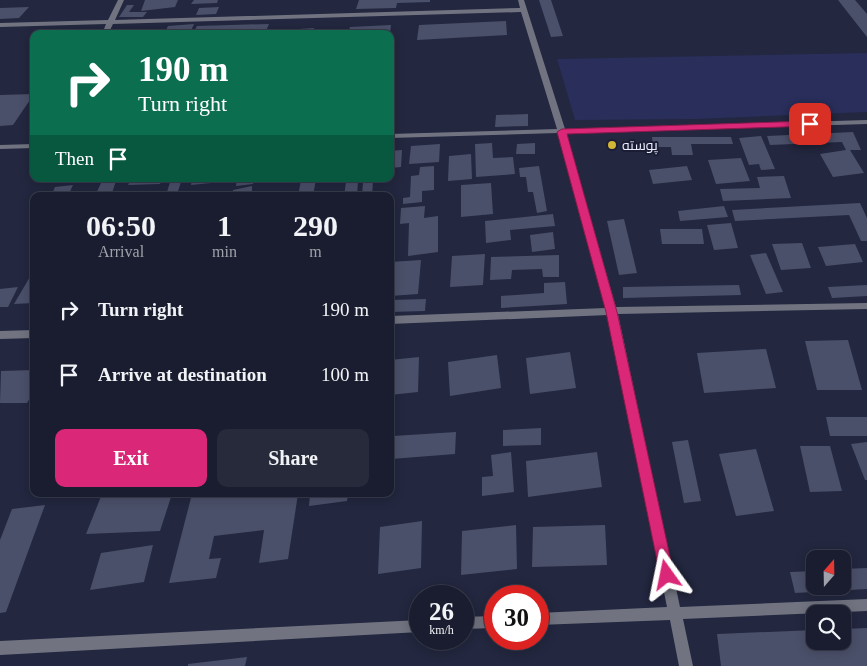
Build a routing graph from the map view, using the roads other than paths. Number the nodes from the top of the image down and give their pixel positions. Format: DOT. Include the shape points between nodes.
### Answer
graph roads {
  1 [pos="121,0"];
  2 [pos="522,5"];
  3 [pos="109,22"];
  4 [pos="0,25"];
  5 [pos="106,30"];
  6 [pos="867,122"];
  7 [pos="562,132"];
  8 [pos="394,136"];
  9 [pos="30,146"];
  10 [pos="0,147"];
  11 [pos="867,306"];
  12 [pos="612,312"];
  13 [pos="394,320"];
  14 [pos="30,334"];
  15 [pos="0,335"];
  16 [pos="867,605"];
  17 [pos="675,612"];
  18 [pos="549,619"];
  19 [pos="409,627"];
  20 [pos="0,648"];
  21 [pos="686,666"];
  1 -- 3 [label="street"];
  2 -- 3 [label="street"];
  2 -- 7 [label="street"];
  3 -- 4 [label="street"];
  3 -- 5 [label="street"];
  6 -- 7 [label="street"];
  7 -- 8 [label="street"];
  7 -- 12 [label="street"];
  9 -- 10 [label="street"];
  11 -- 12 [label="street"];
  12 -- 13 [label="street"];
  12 -- 17 [label="street"];
  14 -- 15 [label="street"];
  16 -- 17 [label="street"];
  17 -- 18 [label="street"];
  17 -- 21 [label="street"];
  19 -- 20 [label="street"];
}
